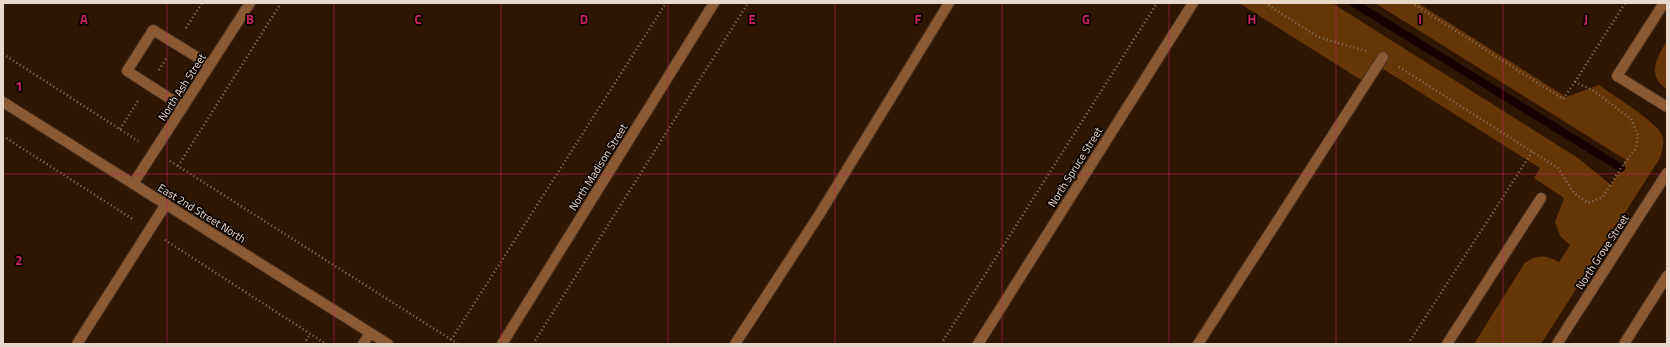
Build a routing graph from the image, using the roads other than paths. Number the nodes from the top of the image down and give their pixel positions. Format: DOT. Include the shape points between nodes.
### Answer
graph roads {
  1 [pos="250,3"];
  2 [pos="714,3"];
  3 [pos="949,3"];
  4 [pos="1193,3"];
  5 [pos="1664,3"];
  6 [pos="1383,57"];
  7 [pos="210,65"];
  8 [pos="3,102"];
  9 [pos="182,107"];
  10 [pos="1667,107"];
  11 [pos="1667,173"];
  12 [pos="133,184"];
  13 [pos="1541,198"];
  14 [pos="166,204"];
  15 [pos="1667,276"];
  16 [pos="370,333"];
  17 [pos="77,344"];
  18 [pos="363,344"];
  19 [pos="388,344"];
  20 [pos="502,344"];
  21 [pos="735,344"];
  22 [pos="978,344"];
  23 [pos="1198,344"];
  24 [pos="1447,344"];
  25 [pos="1557,344"];
  26 [pos="1624,344"];
  1 -- 7 [label="street, North Ash Street"];
  2 -- 20 [label="street, North Madison Street"];
  3 -- 21 [label="street" via="819,215"];
  4 -- 22 [label="street, North Spruce Street"];
  5 -- 10 [label="street" via="1617,76"];
  6 -- 23 [label="street"];
  7 -- 9 [label="street, North Ash Street"];
  7 -- 9 [label="street" via="153,30 127,71"];
  8 -- 12 [label="street, East 2nd Street North"];
  9 -- 12 [label="street, North Ash Street"];
  11 -- 25 [label="street, North Grove Street"];
  12 -- 14 [label="street, East 2nd Street North"];
  13 -- 24 [label="street"];
  14 -- 16 [label="street, East 2nd Street North"];
  14 -- 17 [label="street"];
  15 -- 26 [label="street"];
  16 -- 18 [label="street"];
  16 -- 19 [label="street, East 2nd Street North"];
}
